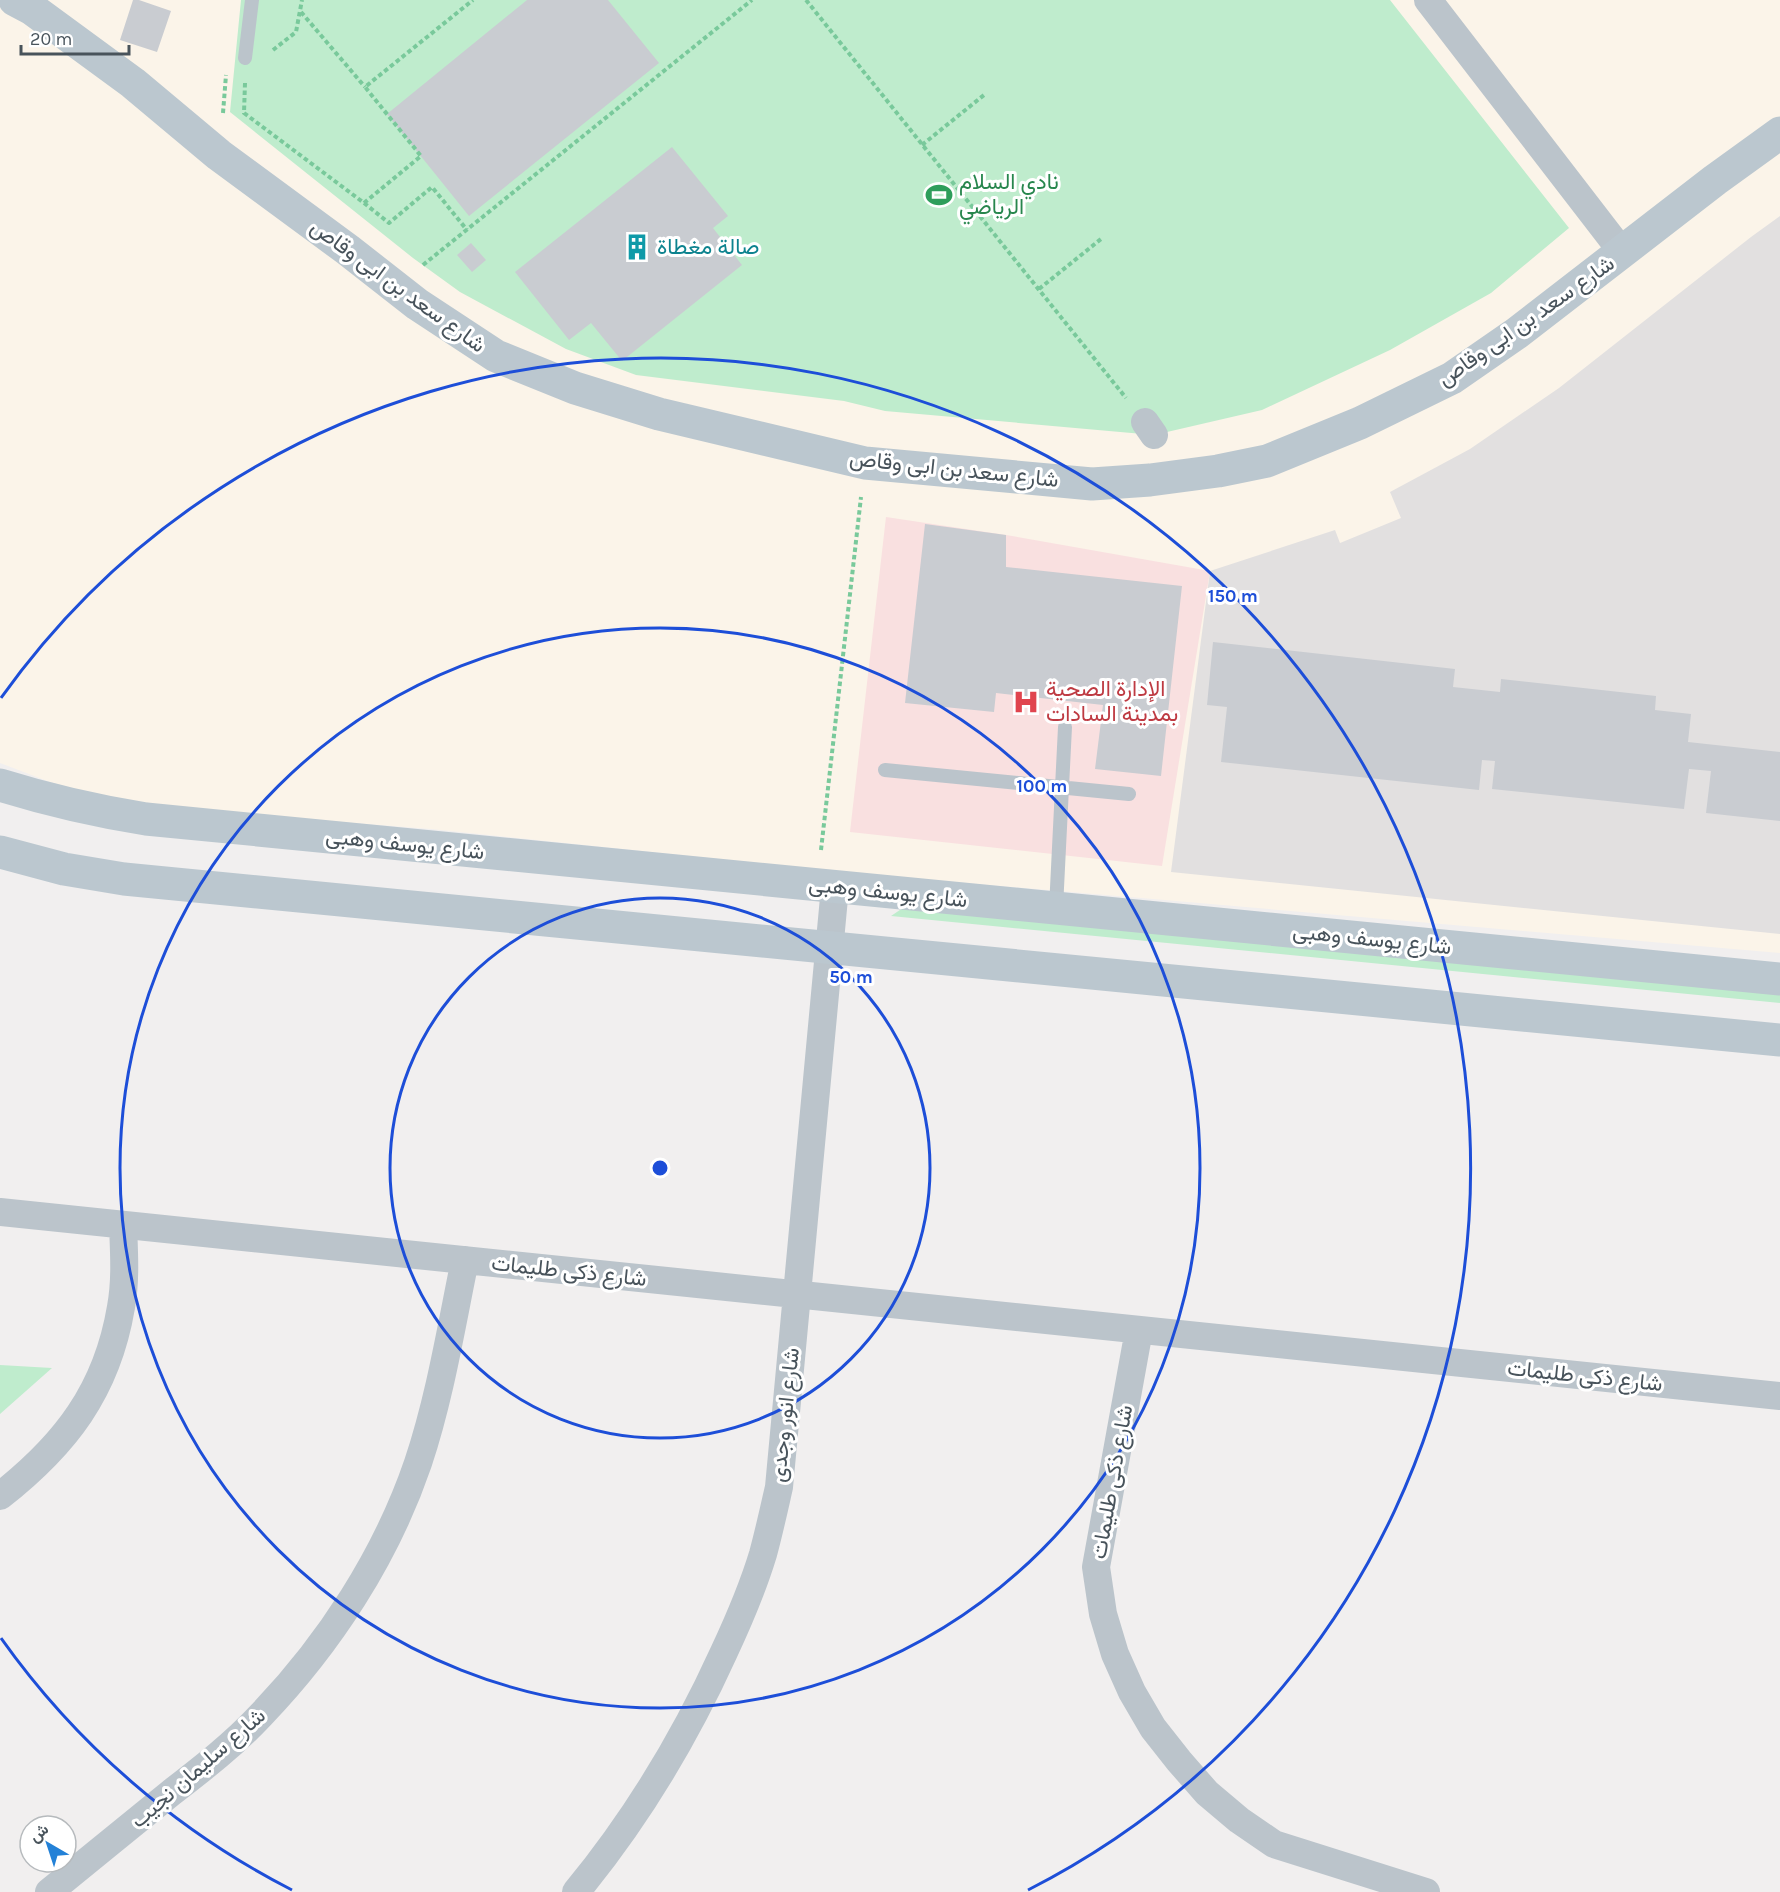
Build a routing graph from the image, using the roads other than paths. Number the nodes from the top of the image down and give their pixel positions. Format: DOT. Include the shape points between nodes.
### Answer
graph roads {
  1 [pos="15,0"];
  2 [pos="252,0"];
  3 [pos="1428,0"];
  4 [pos="245,57"];
  5 [pos="1780,133"];
  6 [pos="1623,253"];
  7 [pos="1065,728"];
  8 [pos="885,770"];
  9 [pos="0,785"];
  10 [pos="1063,788"];
  11 [pos="1130,794"];
  12 [pos="0,852"];
  13 [pos="826,886"];
  14 [pos="1056,908"];
  15 [pos="830,948"];
  16 [pos="1780,979"];
  17 [pos="1780,1040"];
  18 [pos="0,1212"];
  19 [pos="123,1225"];
  20 [pos="465,1260"];
  21 [pos="797,1294"];
  22 [pos="1139,1330"];
  23 [pos="1780,1396"];
  24 [pos="0,1496"];
  25 [pos="49,1892"];
  26 [pos="576,1892"];
  27 [pos="1426,1892"];
  1 -- 6 [label="street, شارع سعد بن ابى وقاص" via="133,83 219,155 417,304 496,356 575,388 659,414 865,463 1092,484 1150,480 1267,461 1360,423 1452,378"];
  2 -- 4 [label="lane"];
  3 -- 6 [label="street"];
  5 -- 6 [label="street, شارع سعد بن ابى وقاص"];
  7 -- 10 [label="lane"];
  8 -- 10 [label="lane"];
  9 -- 13 [label="street, شارع يوسف وهبى" via="66,804 146,819"];
  10 -- 11 [label="lane"];
  10 -- 14 [label="lane"];
  12 -- 15 [label="street" via="124,879"];
  13 -- 14 [label="street, شارع يوسف وهبى"];
  13 -- 15 [label="street, شارع انور وجدى"];
  14 -- 16 [label="street, شارع يوسف وهبى"];
  15 -- 17 [label="street"];
  15 -- 21 [label="street, شارع انور وجدى"];
  18 -- 19 [label="street, شارع ذكى طليمات"];
  19 -- 20 [label="street, شارع ذكى طليمات"];
  19 -- 24 [label="street" via="122,1306 103,1370 67,1434"];
  20 -- 21 [label="street, شارع ذكى طليمات"];
  20 -- 25 [label="street, شارع سليمان نجيب" via="435,1406 417,1465 394,1522 333,1628 298,1674 235,1740"];
  21 -- 22 [label="street, شارع ذكى طليمات"];
  21 -- 26 [label="street, شارع انور وجدى" via="779,1487 763,1554 708,1689 674,1753 635,1815"];
  22 -- 23 [label="street, شارع ذكى طليمات"];
  22 -- 27 [label="street, شارع ذكى طليمات" via="1096,1568 1103,1614 1132,1692 1153,1728 1207,1793 1274,1844"];
}
